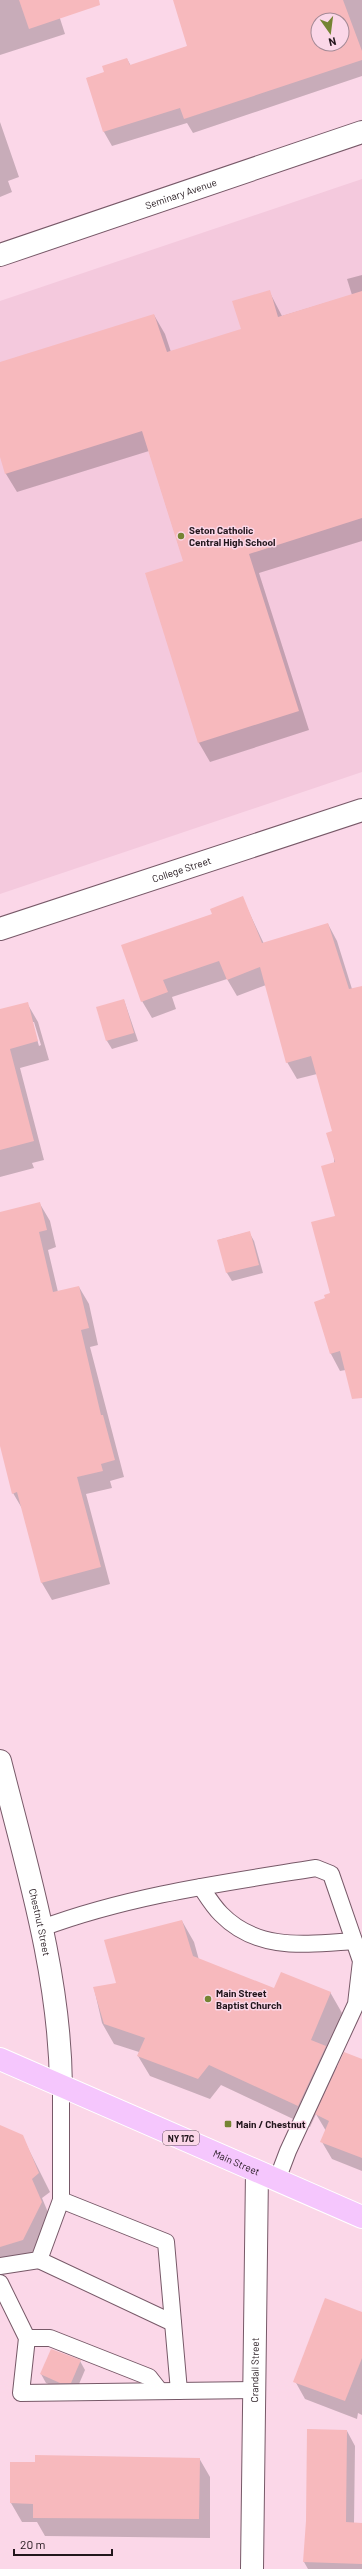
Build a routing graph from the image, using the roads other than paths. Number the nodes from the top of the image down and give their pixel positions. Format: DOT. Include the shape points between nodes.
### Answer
graph roads {
  1 [pos="362,132"];
  2 [pos="0,255"];
  3 [pos="362,810"];
  4 [pos="0,929"];
  5 [pos="0,1761"];
  6 [pos="201,1887"];
  7 [pos="42,1928"];
  8 [pos="354,1941"];
  9 [pos="0,2059"];
  10 [pos="61,2086"];
  11 [pos="257,2172"];
  12 [pos="277,2180"];
  13 [pos="61,2200"];
  14 [pos="362,2217"];
  15 [pos="39,2260"];
  16 [pos="0,2266"];
  17 [pos="0,2283"];
  18 [pos="173,2323"];
  19 [pos="28,2338"];
  20 [pos="254,2390"];
  21 [pos="160,2391"];
  22 [pos="179,2391"];
  23 [pos="252,2569"];
  1 -- 2 [label="street, Seminary Avenue"];
  3 -- 4 [label="street, College Street"];
  5 -- 7 [label="street, Chestnut Street"];
  6 -- 7 [label="lane" via="139,1898 85,1912"];
  6 -- 8 [label="lane" via="221,1915 264,1941 293,1944"];
  6 -- 8 [label="lane" via="316,1868 331,1874"];
  7 -- 10 [label="street, Chestnut Street" via="59,2025"];
  8 -- 12 [label="lane" via="361,1961 356,2004"];
  9 -- 10 [label="main road, Main Street / NY 17C"];
  10 -- 11 [label="main road, Main Street / NY 17C"];
  10 -- 13 [label="lane"];
  11 -- 12 [label="main road, Main Street / NY 17C"];
  11 -- 20 [label="street, Crandall Street"];
  12 -- 14 [label="main road, Main Street / NY 17C"];
  13 -- 15 [label="lane"];
  13 -- 18 [label="lane" via="166,2242"];
  15 -- 16 [label="lane"];
  15 -- 18 [label="lane"];
  17 -- 19 [label="lane"];
  18 -- 22 [label="lane"];
  19 -- 21 [label="lane" via="50,2338 149,2377"];
  19 -- 21 [label="lane" via="21,2393"];
  20 -- 22 [label="lane"];
  20 -- 23 [label="street, Crandall Street"];
  21 -- 22 [label="lane"];
}
